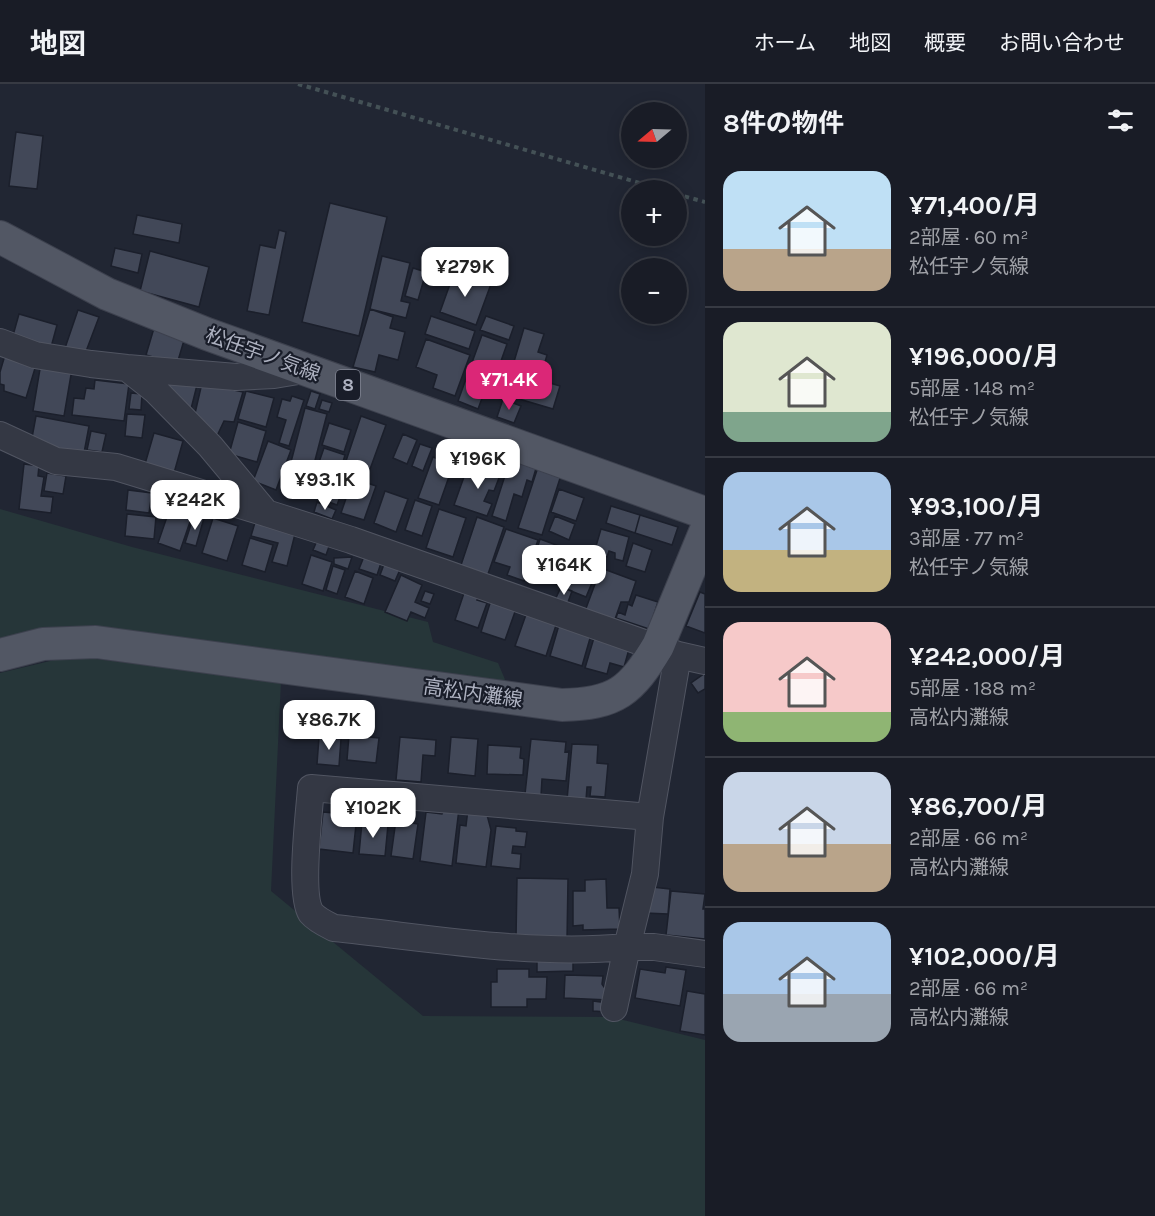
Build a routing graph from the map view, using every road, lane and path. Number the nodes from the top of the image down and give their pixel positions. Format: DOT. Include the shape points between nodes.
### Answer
graph roads {
  1 [pos="298,84"];
  2 [pos="629,180"];
  3 [pos="687,197"];
  4 [pos="705,202"];
  5 [pos="0,237"];
  6 [pos="0,342"];
  7 [pos="127,368"];
  8 [pos="304,370"];
  9 [pos="0,435"];
  10 [pos="266,513"];
  11 [pos="705,513"];
  12 [pos="705,532"];
  13 [pos="668,651"];
  14 [pos="0,654"];
  15 [pos="705,661"];
  16 [pos="650,818"];
  17 [pos="627,947"];
  18 [pos="705,954"];
  19 [pos="614,1008"];
  1 -- 2 [label="path"];
  3 -- 4 [label="path"];
  5 -- 8 [label="main road, 松任宇ノ気線 / 8" via="107,294"];
  6 -- 7 [label="street" via="35,355"];
  7 -- 8 [label="street" via="236,377"];
  7 -- 10 [label="street" via="155,390 210,446"];
  8 -- 11 [label="main road, 松任宇ノ気線 / 8"];
  9 -- 10 [label="street" via="56,462 116,467"];
  10 -- 13 [label="street"];
  12 -- 13 [label="main road, 高松内灘線"];
  13 -- 14 [label="main road, 高松内灘線" via="626,690 581,705 96,642 43,644"];
  13 -- 15 [label="street"];
  13 -- 16 [label="street"];
  16 -- 17 [label="street" via="645,874"];
  16 -- 17 [label="street" via="311,788 305,891 312,913 322,923 334,928 513,947"];
  17 -- 18 [label="street"];
  17 -- 19 [label="street"];
}
